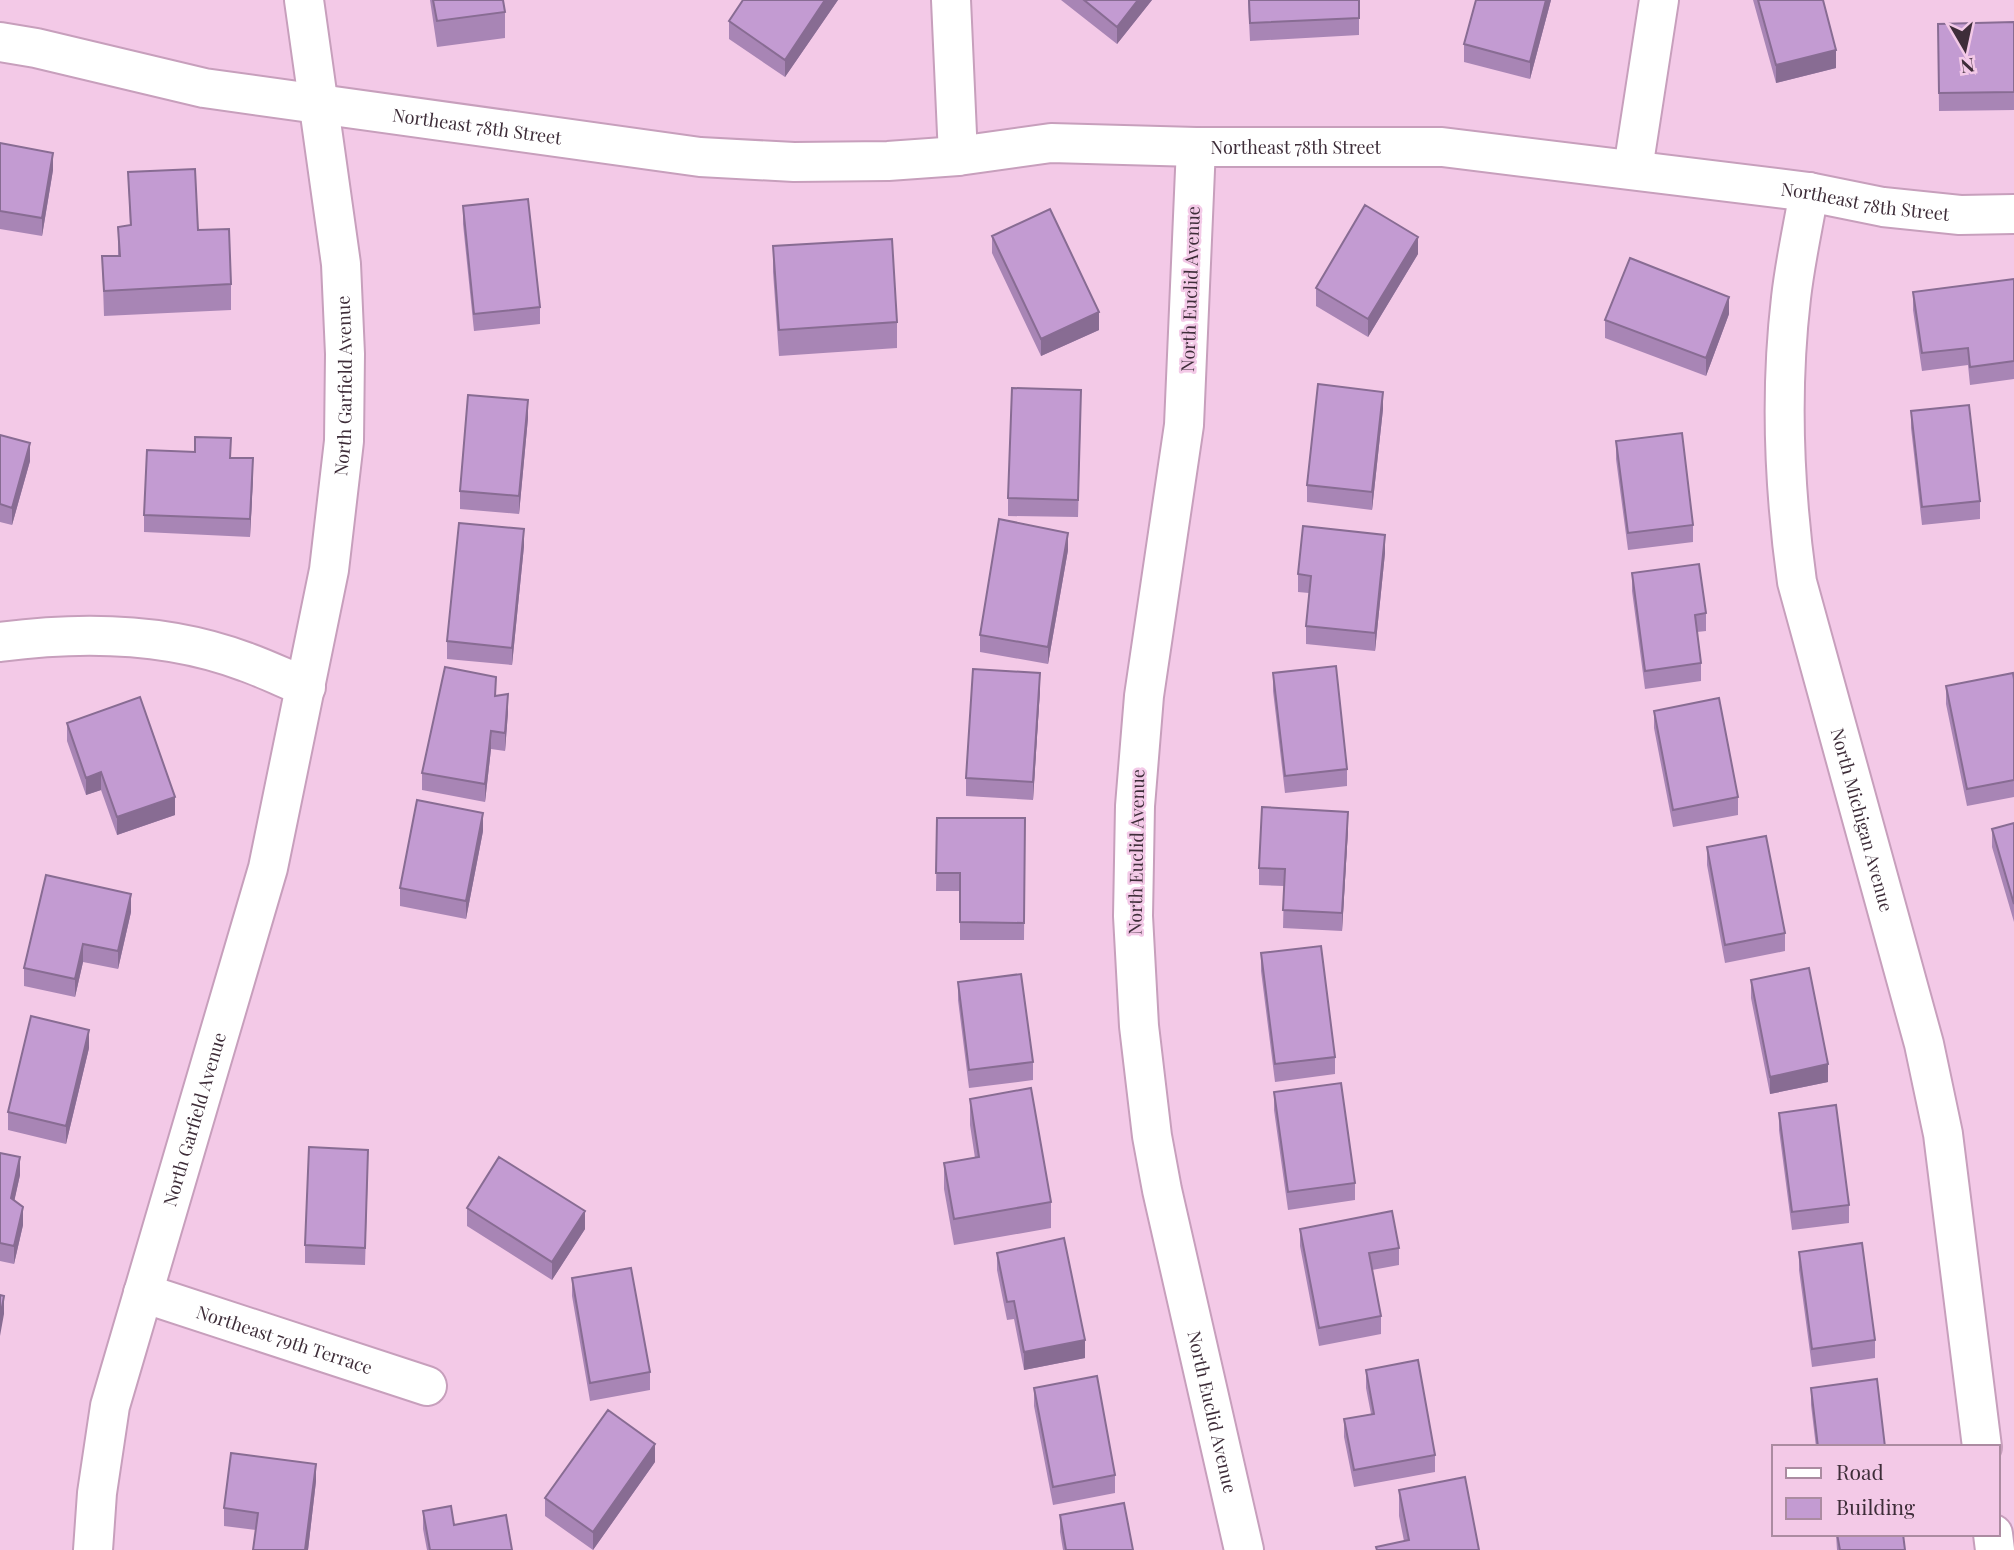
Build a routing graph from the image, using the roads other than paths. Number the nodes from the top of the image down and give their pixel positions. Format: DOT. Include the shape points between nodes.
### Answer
graph roads {
  1 [pos="304,0"];
  2 [pos="951,0"];
  3 [pos="1660,0"];
  4 [pos="0,42"];
  5 [pos="318,104"];
  6 [pos="1196,147"];
  7 [pos="958,156"];
  8 [pos="1633,169"];
  9 [pos="1809,192"];
  10 [pos="2014,214"];
  11 [pos="0,642"];
  12 [pos="306,687"];
  13 [pos="143,1293"];
  14 [pos="427,1385"];
  15 [pos="1982,1445"];
  16 [pos="93,1550"];
  17 [pos="1244,1550"];
  1 -- 5 [label="street, North Garfield Avenue"];
  2 -- 7 [label="street"];
  3 -- 8 [label="street"];
  4 -- 5 [label="street, Northeast 78th Street" via="204,88"];
  5 -- 7 [label="street, Northeast 78th Street" via="700,158 888,162"];
  5 -- 12 [label="street, North Garfield Avenue" via="341,264 344,429 329,570"];
  6 -- 7 [label="street, Northeast 78th Street" via="1051,143"];
  6 -- 8 [label="street, Northeast 78th Street" via="1442,147"];
  6 -- 17 [label="street, North Euclid Avenue" via="1184,425 1144,696 1133,916 1152,1136"];
  8 -- 9 [label="street, Northeast 78th Street"];
  9 -- 10 [label="street, Northeast 78th Street" via="1883,207 1959,215"];
  9 -- 15 [label="street, North Michigan Avenue" via="1791,298 1784,405 1795,568 1924,1044 1943,1134"];
  11 -- 12 [label="street" via="50,635 113,635 180,643 244,661"];
  12 -- 13 [label="street, North Garfield Avenue" via="268,868"];
  13 -- 14 [label="street, Northeast 79th Terrace"];
  13 -- 16 [label="street, North Garfield Avenue" via="110,1406"];
}
